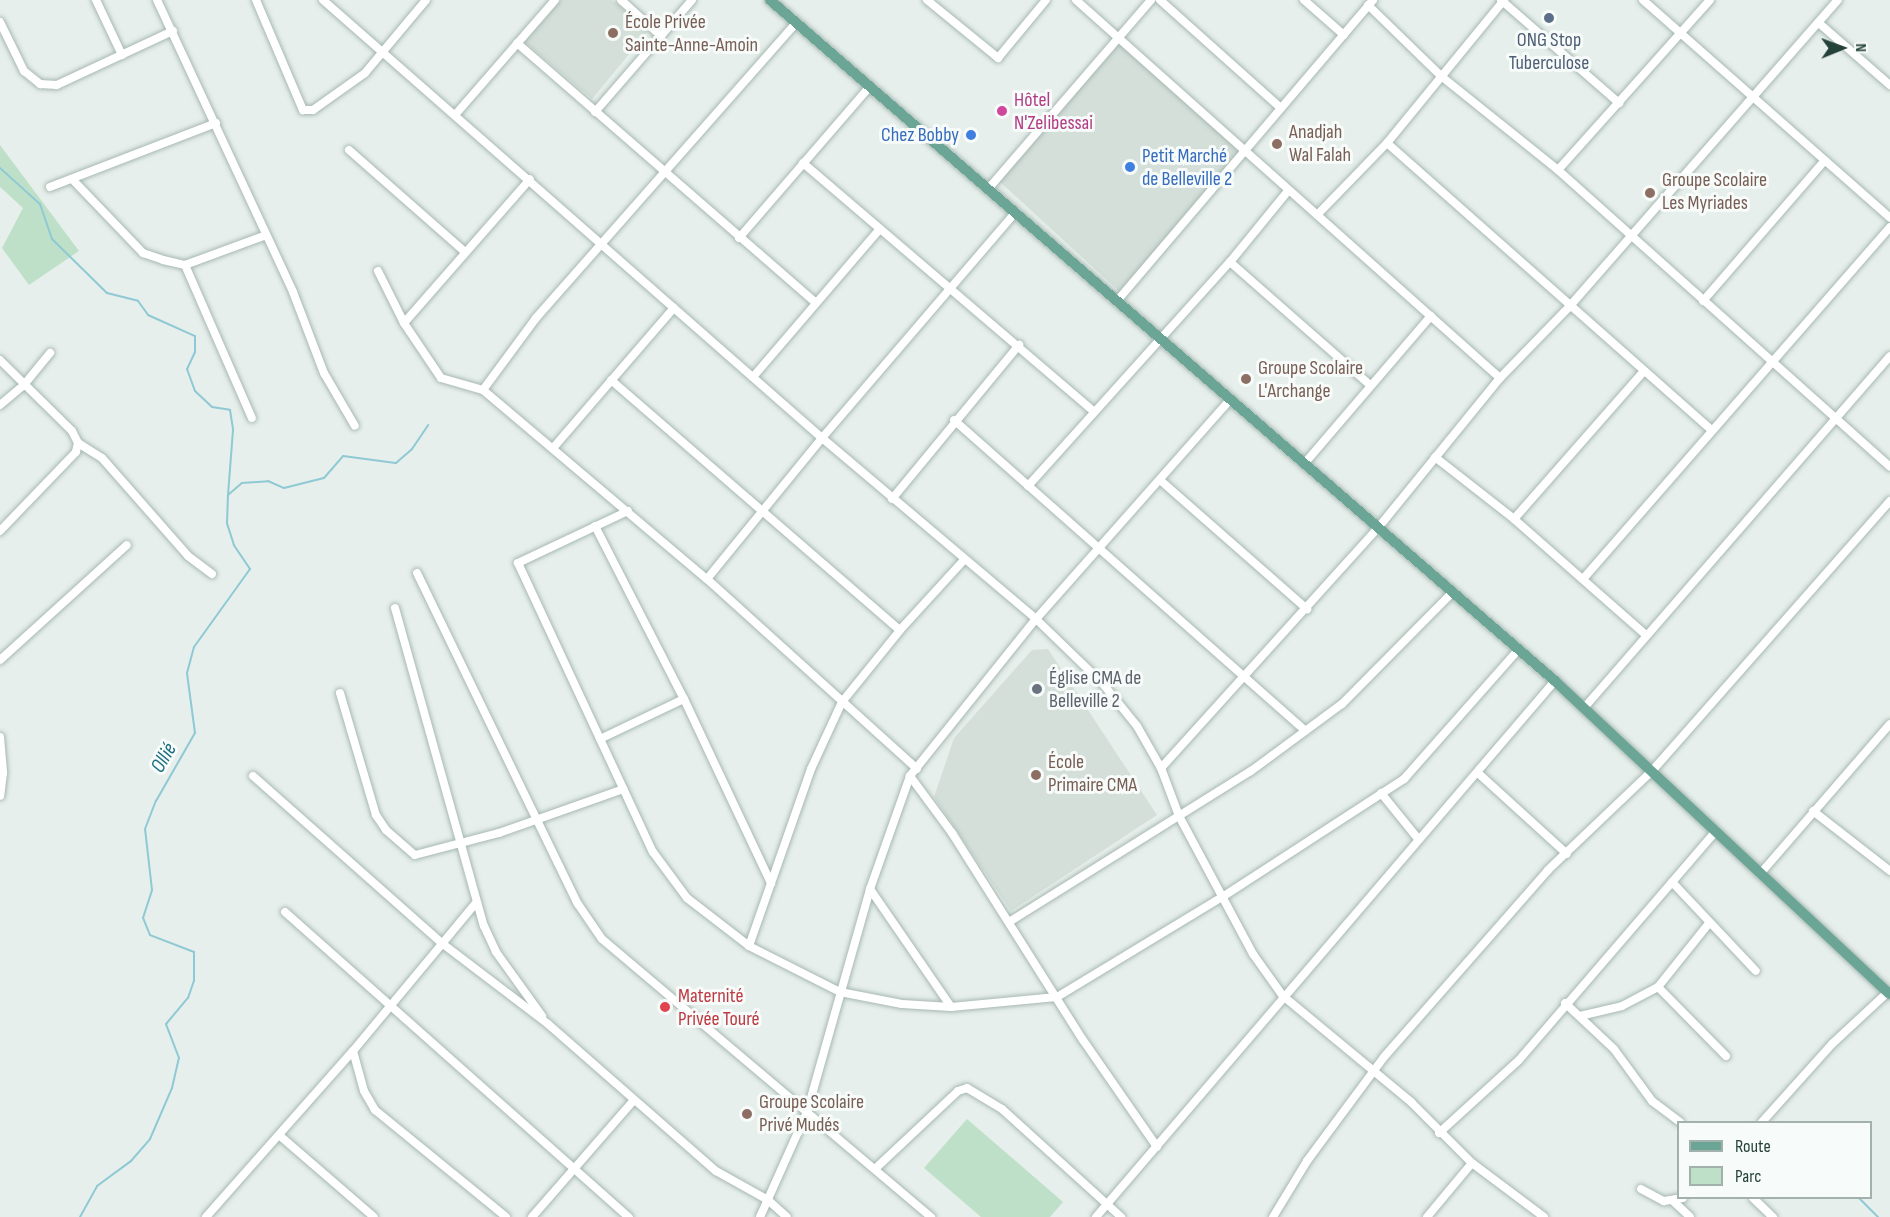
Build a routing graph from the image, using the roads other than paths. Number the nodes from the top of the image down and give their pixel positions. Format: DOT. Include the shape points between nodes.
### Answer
graph roads {
  1 [pos="96,0"];
  2 [pos="157,0"];
  3 [pos="256,0"];
  4 [pos="323,0"];
  5 [pos="426,0"];
  6 [pos="555,0"];
  7 [pos="621,0"];
  8 [pos="692,0"];
  9 [pos="770,0"];
  10 [pos="1046,0"];
  11 [pos="1076,0"];
  12 [pos="1151,0"];
  13 [pos="1160,0"];
  14 [pos="1304,0"];
  15 [pos="1643,0"];
  16 [pos="1710,0"];
  17 [pos="1838,0"];
  18 [pos="1503,1"];
  19 [pos="932,2"];
  20 [pos="1371,3"];
  21 [pos="0,22"];
  22 [pos="796,22"];
  23 [pos="1820,24"];
  24 [pos="173,31"];
  25 [pos="1681,34"];
  26 [pos="1344,35"];
  27 [pos="662,36"];
  28 [pos="1118,36"];
  29 [pos="517,43"];
  30 [pos="381,51"];
  31 [pos="122,55"];
  32 [pos="1441,76"];
  33 [pos="1890,85"];
  34 [pos="870,86"];
  35 [pos="1755,98"];
  36 [pos="1619,103"];
  37 [pos="1281,108"];
  38 [pos="595,112"];
  39 [pos="455,115"];
  40 [pos="216,123"];
  41 [pos="1387,143"];
  42 [pos="349,150"];
  43 [pos="1246,150"];
  44 [pos="1825,160"];
  45 [pos="803,163"];
  46 [pos="1558,170"];
  47 [pos="666,174"];
  48 [pos="72,179"];
  49 [pos="530,179"];
  50 [pos="50,187"];
  51 [pos="988,189"];
  52 [pos="1288,191"];
  53 [pos="1016,212"];
  54 [pos="1317,215"];
  55 [pos="1890,218"];
  56 [pos="1890,227"];
  57 [pos="880,229"];
  58 [pos="266,235"];
  59 [pos="1632,237"];
  60 [pos="739,238"];
  61 [pos="603,246"];
  62 [pos="465,252"];
  63 [pos="1230,262"];
  64 [pos="184,265"];
  65 [pos="378,271"];
  66 [pos="951,287"];
  67 [pos="1117,301"];
  68 [pos="1703,301"];
  69 [pos="815,302"];
  70 [pos="1569,307"];
  71 [pos="674,308"];
  72 [pos="1431,316"];
  73 [pos="404,323"];
  74 [pos="1158,339"];
  75 [pos="1019,345"];
  76 [pos="50,353"];
  77 [pos="1890,356"];
  78 [pos="0,360"];
  79 [pos="1773,362"];
  80 [pos="1644,371"];
  81 [pos="753,377"];
  82 [pos="1500,378"];
  83 [pos="611,380"];
  84 [pos="1370,385"];
  85 [pos="23,386"];
  86 [pos="483,390"];
  87 [pos="1230,400"];
  88 [pos="0,405"];
  89 [pos="1093,411"];
  90 [pos="252,418"];
  91 [pos="1836,418"];
  92 [pos="954,420"];
  93 [pos="355,426"];
  94 [pos="1712,431"];
  95 [pos="822,438"];
  96 [pos="78,443"];
  97 [pos="553,448"];
  98 [pos="1435,457"];
  99 [pos="1304,464"];
  100 [pos="1890,467"];
  101 [pos="1160,480"];
  102 [pos="1028,486"];
  103 [pos="891,498"];
  104 [pos="1890,501"];
  105 [pos="628,511"];
  106 [pos="762,514"];
  107 [pos="1514,519"];
  108 [pos="595,526"];
  109 [pos="1378,528"];
  110 [pos="0,531"];
  111 [pos="128,545"];
  112 [pos="1099,550"];
  113 [pos="964,560"];
  114 [pos="417,573"];
  115 [pos="212,574"];
  116 [pos="707,579"];
  117 [pos="1583,579"];
  118 [pos="1452,593"];
  119 [pos="395,608"];
  120 [pos="1307,609"];
  121 [pos="1036,619"];
  122 [pos="900,630"];
  123 [pos="1646,635"];
  124 [pos="1518,650"];
  125 [pos="0,660"];
  126 [pos="1242,679"];
  127 [pos="1555,681"];
  128 [pos="340,693"];
  129 [pos="684,699"];
  130 [pos="842,702"];
  131 [pos="1584,708"];
  132 [pos="1890,724"];
  133 [pos="1305,731"];
  134 [pos="0,737"];
  135 [pos="600,740"];
  136 [pos="1161,768"];
  137 [pos="917,769"];
  138 [pos="1652,771"];
  139 [pos="1478,773"];
  140 [pos="253,776"];
  141 [pos="910,776"];
  142 [pos="623,789"];
  143 [pos="1381,793"];
  144 [pos="0,796"];
  145 [pos="1813,812"];
  146 [pos="1179,816"];
  147 [pos="539,819"];
  148 [pos="1714,833"];
  149 [pos="1419,840"];
  150 [pos="461,845"];
  151 [pos="1567,854"];
  152 [pos="1889,869"];
  153 [pos="1760,874"];
  154 [pos="1672,882"];
  155 [pos="771,883"];
  156 [pos="870,889"];
  157 [pos="1224,896"];
  158 [pos="476,903"];
  159 [pos="285,912"];
  160 [pos="1009,922"];
  161 [pos="1709,923"];
  162 [pos="443,944"];
  163 [pos="749,946"];
  164 [pos="1756,971"];
  165 [pos="1658,987"];
  166 [pos="840,992"];
  167 [pos="1889,993"];
  168 [pos="1282,996"];
  169 [pos="1057,997"];
  170 [pos="1565,1003"];
  171 [pos="391,1005"];
  172 [pos="951,1007"];
  173 [pos="1580,1016"];
  174 [pos="548,1024"];
  175 [pos="353,1051"];
  176 [pos="1726,1056"];
  177 [pos="1373,1070"];
  178 [pos="634,1100"];
  179 [pos="807,1112"];
  180 [pos="1679,1121"];
  181 [pos="1763,1121"];
  182 [pos="1439,1132"];
  183 [pos="279,1135"];
  184 [pos="1157,1147"];
  185 [pos="1472,1163"];
  186 [pos="876,1168"];
  187 [pos="574,1169"];
  188 [pos="1641,1189"];
  189 [pos="1678,1199"];
  190 [pos="1755,1199"];
  191 [pos="768,1200"];
  192 [pos="1673,1201"];
  193 [pos="1107,1204"];
  194 [pos="206,1217"];
  195 [pos="374,1217"];
  196 [pos="506,1217"];
  197 [pos="532,1217"];
  198 [pos="629,1217"];
  199 [pos="760,1217"];
  200 [pos="787,1217"];
  201 [pos="931,1217"];
  202 [pos="1096,1217"];
  203 [pos="1121,1217"];
  204 [pos="1273,1217"];
  205 [pos="1427,1217"];
  206 [pos="1544,1217"];
  207 [pos="1690,1217"];
  208 [pos="1773,1217"];
  1 -- 31 [label="street"];
  2 -- 24 [label="street"];
  3 -- 30 [label="street" via="303,110 322,106 351,86"];
  4 -- 30 [label="street"];
  5 -- 30 [label="street"];
  6 -- 29 [label="street"];
  7 -- 27 [label="street"];
  8 -- 27 [label="street"];
  9 -- 22 [label="main road"];
  10 -- 19 [label="street" via="998,58"];
  11 -- 28 [label="street"];
  12 -- 28 [label="street"];
  13 -- 37 [label="street"];
  14 -- 26 [label="street"];
  15 -- 25 [label="street"];
  16 -- 25 [label="street"];
  17 -- 23 [label="street"];
  18 -- 32 [label="street"];
  18 -- 36 [label="street"];
  20 -- 26 [label="street"];
  20 -- 32 [label="street"];
  21 -- 31 [label="street" via="24,71 39,84 57,85"];
  22 -- 34 [label="main road"];
  22 -- 47 [label="street"];
  23 -- 33 [label="street"];
  23 -- 35 [label="street"];
  24 -- 31 [label="street"];
  24 -- 40 [label="street"];
  25 -- 35 [label="street"];
  25 -- 36 [label="street"];
  26 -- 37 [label="street"];
  27 -- 38 [label="street"];
  28 -- 43 [label="street"];
  28 -- 51 [label="street"];
  29 -- 38 [label="street"];
  29 -- 39 [label="street"];
  30 -- 39 [label="street"];
  32 -- 41 [label="street"];
  32 -- 46 [label="street"];
  34 -- 45 [label="street"];
  34 -- 51 [label="main road"];
  35 -- 44 [label="street"];
  35 -- 59 [label="street"];
  36 -- 46 [label="street"];
  37 -- 43 [label="street"];
  38 -- 47 [label="street"];
  39 -- 49 [label="street"];
  40 -- 48 [label="street"];
  40 -- 58 [label="street"];
  41 -- 54 [label="street"];
  41 -- 70 [label="street"];
  42 -- 62 [label="street"];
  43 -- 52 [label="street"];
  43 -- 67 [label="street"];
  44 -- 55 [label="street"];
  44 -- 68 [label="street"];
  45 -- 57 [label="street"];
  45 -- 60 [label="street"];
  46 -- 59 [label="street"];
  47 -- 60 [label="street"];
  47 -- 61 [label="street"];
  48 -- 50 [label="street"];
  48 -- 64 [label="street" via="143,254"];
  49 -- 61 [label="street"];
  49 -- 62 [label="street"];
  51 -- 53 [label="main road"];
  52 -- 54 [label="street"];
  52 -- 63 [label="street"];
  53 -- 66 [label="street"];
  53 -- 67 [label="main road"];
  54 -- 72 [label="street"];
  56 -- 79 [label="street"];
  57 -- 66 [label="street"];
  57 -- 69 [label="street"];
  58 -- 64 [label="street"];
  58 -- 93 [label="street" via="324,373"];
  59 -- 68 [label="street"];
  59 -- 70 [label="street"];
  60 -- 69 [label="street"];
  61 -- 71 [label="street"];
  61 -- 86 [label="street" via="536,318"];
  62 -- 73 [label="street"];
  63 -- 74 [label="street"];
  63 -- 84 [label="street"];
  64 -- 90 [label="street"];
  65 -- 73 [label="street"];
  66 -- 75 [label="street"];
  66 -- 95 [label="street"];
  67 -- 74 [label="main road"];
  68 -- 79 [label="street"];
  69 -- 81 [label="street"];
  70 -- 80 [label="street"];
  70 -- 82 [label="street"];
  71 -- 81 [label="street"];
  71 -- 83 [label="street"];
  72 -- 82 [label="street"];
  72 -- 84 [label="street"];
  73 -- 86 [label="street" via="441,378"];
  74 -- 87 [label="main road"];
  74 -- 89 [label="street"];
  75 -- 89 [label="street"];
  75 -- 92 [label="street"];
  76 -- 85 [label="street"];
  77 -- 91 [label="street"];
  78 -- 85 [label="street"];
  79 -- 91 [label="street"];
  79 -- 94 [label="street"];
  80 -- 94 [label="street"];
  80 -- 107 [label="street"];
  81 -- 95 [label="street"];
  82 -- 98 [label="street"];
  83 -- 97 [label="street"];
  83 -- 106 [label="street"];
  84 -- 99 [label="street"];
  85 -- 88 [label="street"];
  85 -- 96 [label="street" via="72,431"];
  86 -- 97 [label="street"];
  87 -- 99 [label="main road"];
  87 -- 101 [label="street"];
  89 -- 102 [label="street"];
  91 -- 100 [label="street"];
  91 -- 123 [label="street"];
  92 -- 102 [label="street"];
  92 -- 103 [label="street"];
  94 -- 117 [label="street"];
  95 -- 103 [label="street"];
  95 -- 106 [label="street"];
  96 -- 110 [label="street" via="76,452"];
  96 -- 115 [label="street" via="102,458 188,556"];
  97 -- 105 [label="street"];
  98 -- 107 [label="street"];
  98 -- 109 [label="street"];
  99 -- 109 [label="main road"];
  101 -- 112 [label="street"];
  101 -- 120 [label="street"];
  102 -- 112 [label="street"];
  103 -- 113 [label="street"];
  104 -- 138 [label="street"];
  105 -- 108 [label="street"];
  105 -- 116 [label="street"];
  106 -- 116 [label="street"];
  106 -- 122 [label="street"];
  107 -- 117 [label="street"];
  108 -- 129 [label="street"];
  108 -- 135 [label="street" via="518,563"];
  109 -- 118 [label="main road"];
  109 -- 120 [label="street"];
  111 -- 125 [label="street"];
  112 -- 121 [label="street"];
  112 -- 126 [label="street"];
  113 -- 121 [label="street"];
  113 -- 122 [label="street"];
  114 -- 147 [label="street"];
  116 -- 130 [label="street"];
  117 -- 123 [label="street"];
  118 -- 124 [label="main road"];
  118 -- 133 [label="street" via="1342,704"];
  119 -- 150 [label="street"];
  120 -- 126 [label="street"];
  121 -- 136 [label="street" via="1103,684 1137,726"];
  121 -- 137 [label="street"];
  122 -- 130 [label="street"];
  123 -- 131 [label="street"];
  124 -- 127 [label="main road"];
  124 -- 143 [label="street" via="1404,779"];
  126 -- 133 [label="street"];
  126 -- 136 [label="street"];
  127 -- 131 [label="main road"];
  127 -- 139 [label="street"];
  128 -- 150 [label="street" via="376,815 386,830 415,855"];
  129 -- 135 [label="street"];
  129 -- 155 [label="street"];
  130 -- 137 [label="street"];
  130 -- 155 [label="street" via="811,769"];
  131 -- 138 [label="main road"];
  132 -- 145 [label="street"];
  133 -- 146 [label="street"];
  134 -- 144 [label="street"];
  135 -- 142 [label="street"];
  136 -- 146 [label="street"];
  137 -- 141 [label="street"];
  138 -- 148 [label="main road"];
  138 -- 151 [label="street"];
  139 -- 149 [label="street"];
  139 -- 151 [label="street"];
  140 -- 162 [label="street"];
  141 -- 156 [label="street"];
  141 -- 160 [label="street" via="952,832"];
  142 -- 147 [label="street"];
  142 -- 163 [label="street" via="664,870 687,898"];
  143 -- 149 [label="street"];
  143 -- 157 [label="street"];
  145 -- 152 [label="street"];
  145 -- 153 [label="street"];
  146 -- 157 [label="street"];
  146 -- 160 [label="street"];
  147 -- 150 [label="street"];
  147 -- 179 [label="street" via="578,904 602,939"];
  148 -- 153 [label="main road"];
  148 -- 154 [label="street"];
  149 -- 168 [label="street"];
  150 -- 158 [label="street"];
  151 -- 177 [label="street" via="1527,892"];
  153 -- 167 [label="main road"];
  154 -- 161 [label="street"];
  154 -- 170 [label="street"];
  155 -- 163 [label="street"];
  156 -- 166 [label="street"];
  156 -- 172 [label="street"];
  157 -- 168 [label="street" via="1253,954"];
  157 -- 169 [label="street"];
  158 -- 162 [label="street"];
  158 -- 174 [label="street" via="496,952"];
  159 -- 171 [label="street"];
  160 -- 169 [label="street"];
  161 -- 164 [label="street"];
  161 -- 165 [label="street"];
  162 -- 171 [label="street"];
  162 -- 174 [label="street"];
  163 -- 166 [label="street"];
  165 -- 173 [label="street" via="1622,1006"];
  165 -- 176 [label="street"];
  166 -- 172 [label="street" via="902,1004"];
  166 -- 179 [label="street"];
  167 -- 181 [label="street" via="1832,1044"];
  168 -- 177 [label="street"];
  168 -- 184 [label="street"];
  169 -- 172 [label="street"];
  169 -- 184 [label="street"];
  170 -- 173 [label="street"];
  170 -- 182 [label="street" via="1508,1072"];
  171 -- 175 [label="street"];
  171 -- 187 [label="street"];
  173 -- 180 [label="street" via="1614,1049 1652,1101"];
  174 -- 178 [label="street"];
  175 -- 183 [label="street"];
  175 -- 196 [label="street" via="364,1091 375,1110"];
  177 -- 182 [label="street"];
  177 -- 204 [label="street"];
  178 -- 187 [label="street"];
  178 -- 191 [label="street" via="716,1171"];
  179 -- 186 [label="street"];
  179 -- 191 [label="street"];
  182 -- 185 [label="street"];
  183 -- 194 [label="street"];
  183 -- 195 [label="street"];
  184 -- 193 [label="street"];
  185 -- 205 [label="street"];
  185 -- 206 [label="street"];
  186 -- 193 [label="street" via="958,1091 968,1088 1002,1109"];
  186 -- 201 [label="street"];
  187 -- 197 [label="street"];
  187 -- 198 [label="street"];
  188 -- 192 [label="street"];
  189 -- 192 [label="street"];
  190 -- 208 [label="street"];
  191 -- 199 [label="street"];
  191 -- 200 [label="street"];
  192 -- 207 [label="street"];
  193 -- 202 [label="street"];
  193 -- 203 [label="street"];
}
